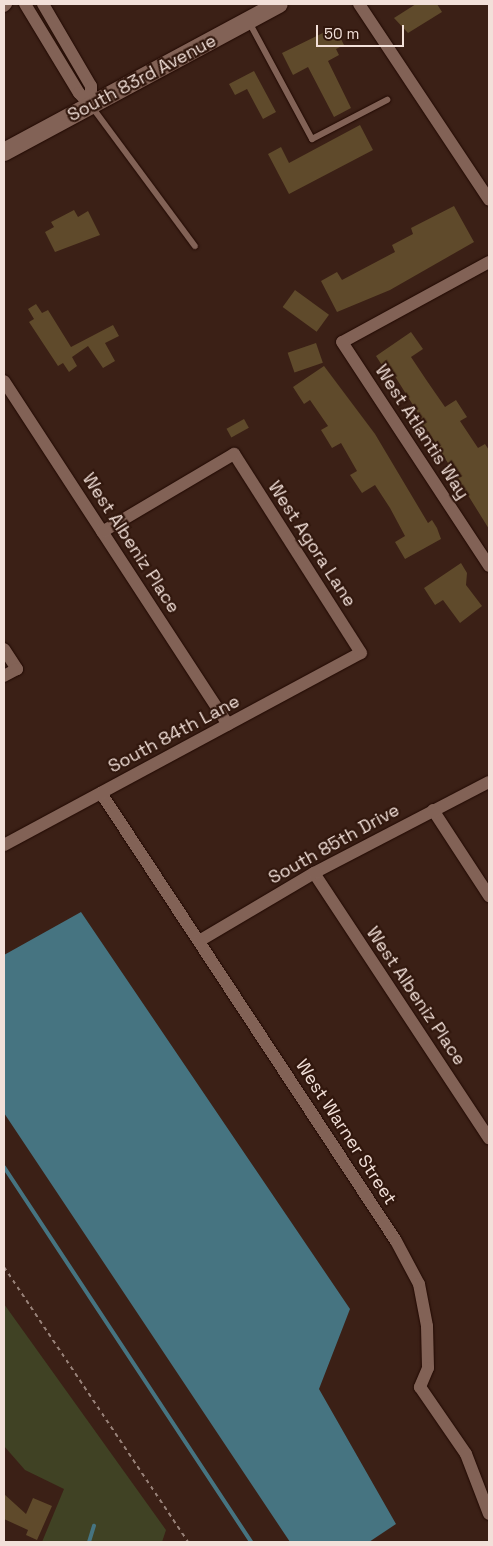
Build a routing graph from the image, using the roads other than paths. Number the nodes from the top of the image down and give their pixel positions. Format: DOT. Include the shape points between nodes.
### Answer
graph roads {
  1 [pos="25,4"];
  2 [pos="44,4"];
  3 [pos="279,4"];
  4 [pos="359,4"];
  5 [pos="248,20"];
  6 [pos="387,100"];
  7 [pos="91,106"];
  8 [pos="4,152"];
  9 [pos="489,200"];
  10 [pos="194,246"];
  11 [pos="489,262"];
  12 [pos="4,381"];
  13 [pos="102,532"];
  14 [pos="489,566"];
  15 [pos="4,649"];
  16 [pos="361,653"];
  17 [pos="4,676"];
  18 [pos="228,724"];
  19 [pos="489,782"];
  20 [pos="101,793"];
  21 [pos="433,810"];
  22 [pos="4,845"];
  23 [pos="314,873"];
  24 [pos="489,896"];
  25 [pos="199,941"];
  26 [pos="489,1138"];
  27 [pos="489,1514"];
  1 -- 7 [label="street" via="79,93"];
  2 -- 7 [label="street" via="91,86"];
  3 -- 5 [label="main road, South 83rd Avenue"];
  4 -- 9 [label="street"];
  5 -- 6 [label="lane" via="312,139"];
  5 -- 7 [label="main road, South 83rd Avenue"];
  7 -- 8 [label="main road, South 83rd Avenue"];
  7 -- 10 [label="lane"];
  11 -- 14 [label="street, West Atlantis Way" via="342,342"];
  12 -- 13 [label="street, West Albeniz Place"];
  13 -- 16 [label="street, West Agora Lane" via="234,454"];
  13 -- 18 [label="street, West Albeniz Place"];
  15 -- 17 [label="street" via="17,669"];
  16 -- 18 [label="street, South 84th Lane"];
  18 -- 20 [label="street, South 84th Lane"];
  19 -- 21 [label="street, South 85th Drive"];
  20 -- 22 [label="street, South 84th Lane"];
  20 -- 25 [label="street, West Warner Street"];
  21 -- 23 [label="street, South 85th Drive"];
  21 -- 24 [label="street"];
  23 -- 25 [label="street, South 85th Drive"];
  23 -- 26 [label="street, West Albeniz Place"];
  25 -- 27 [label="street, West Warner Street" via="396,1241 419,1284 428,1368 420,1387 466,1454"];
}
